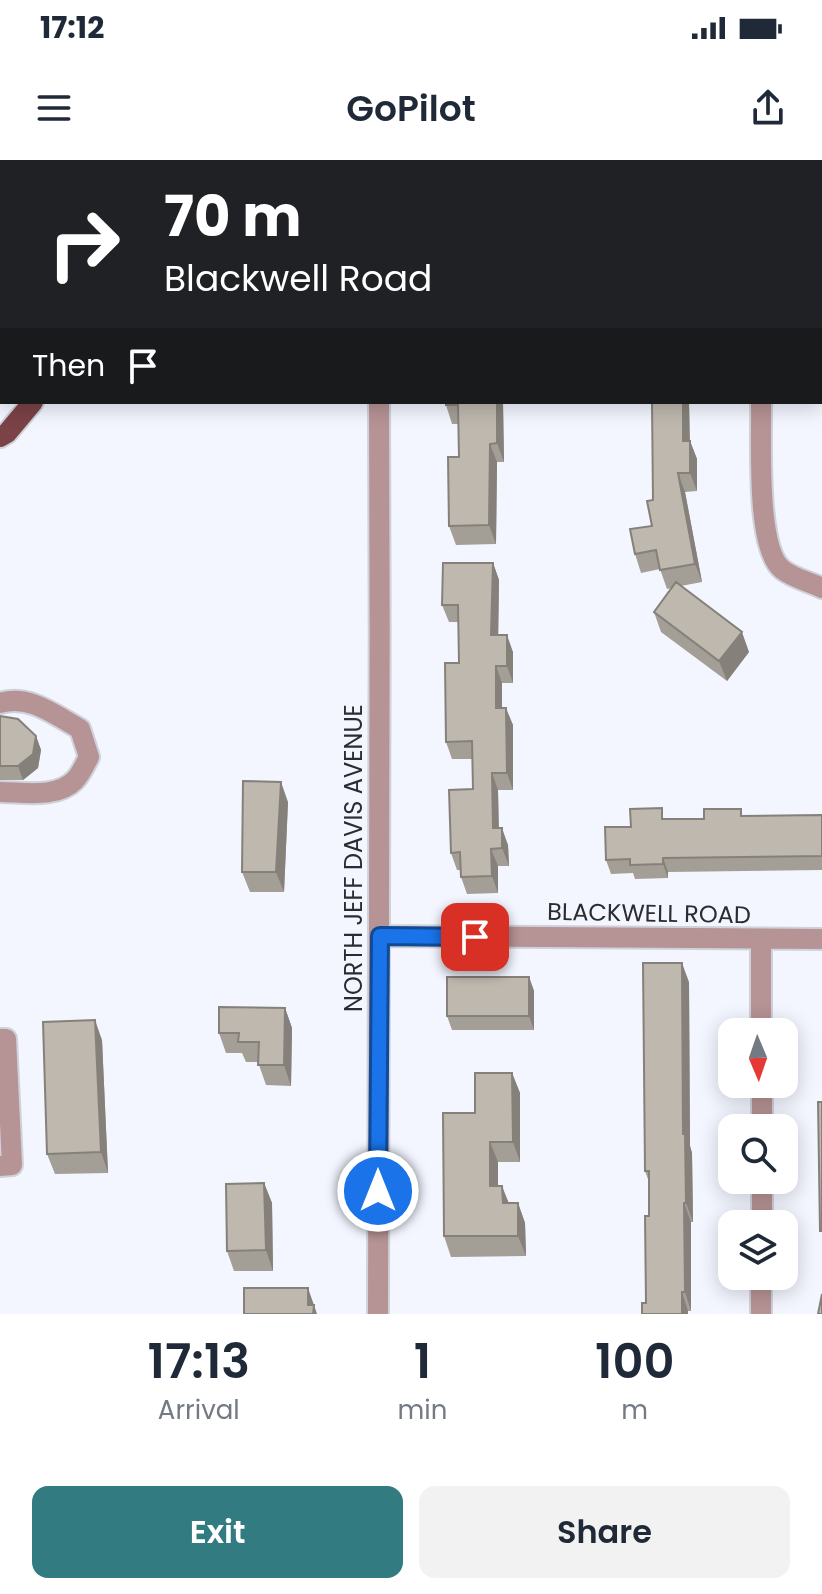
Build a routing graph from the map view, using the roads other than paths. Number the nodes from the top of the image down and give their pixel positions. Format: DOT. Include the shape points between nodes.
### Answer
graph roads {
  1 [pos="31,404"];
  2 [pos="379,404"];
  3 [pos="761,404"];
  4 [pos="2,439"];
  5 [pos="822,588"];
  6 [pos="0,703"];
  7 [pos="0,792"];
  8 [pos="380,936"];
  9 [pos="822,939"];
  10 [pos="761,940"];
  11 [pos="761,1018"];
  12 [pos="0,1039"];
  13 [pos="0,1166"];
  14 [pos="761,1290"];
  15 [pos="378,1314"];
  16 [pos="761,1314"];
  1 -- 4 [label="main road"];
  2 -- 8 [label="street, NORTH JEFF DAVIS AVENUE"];
  3 -- 5 [label="street" via="766,540 782,569"];
  6 -- 7 [label="street" via="28,701 80,729 89,757 75,780 48,793"];
  8 -- 10 [label="street, BLACKWELL ROAD"];
  8 -- 15 [label="street, NORTH JEFF DAVIS AVENUE"];
  9 -- 10 [label="street, BLACKWELL ROAD"];
  10 -- 11 [label="street"];
  12 -- 13 [label="street" via="6,1039 12,1165"];
  14 -- 16 [label="street"];
}
